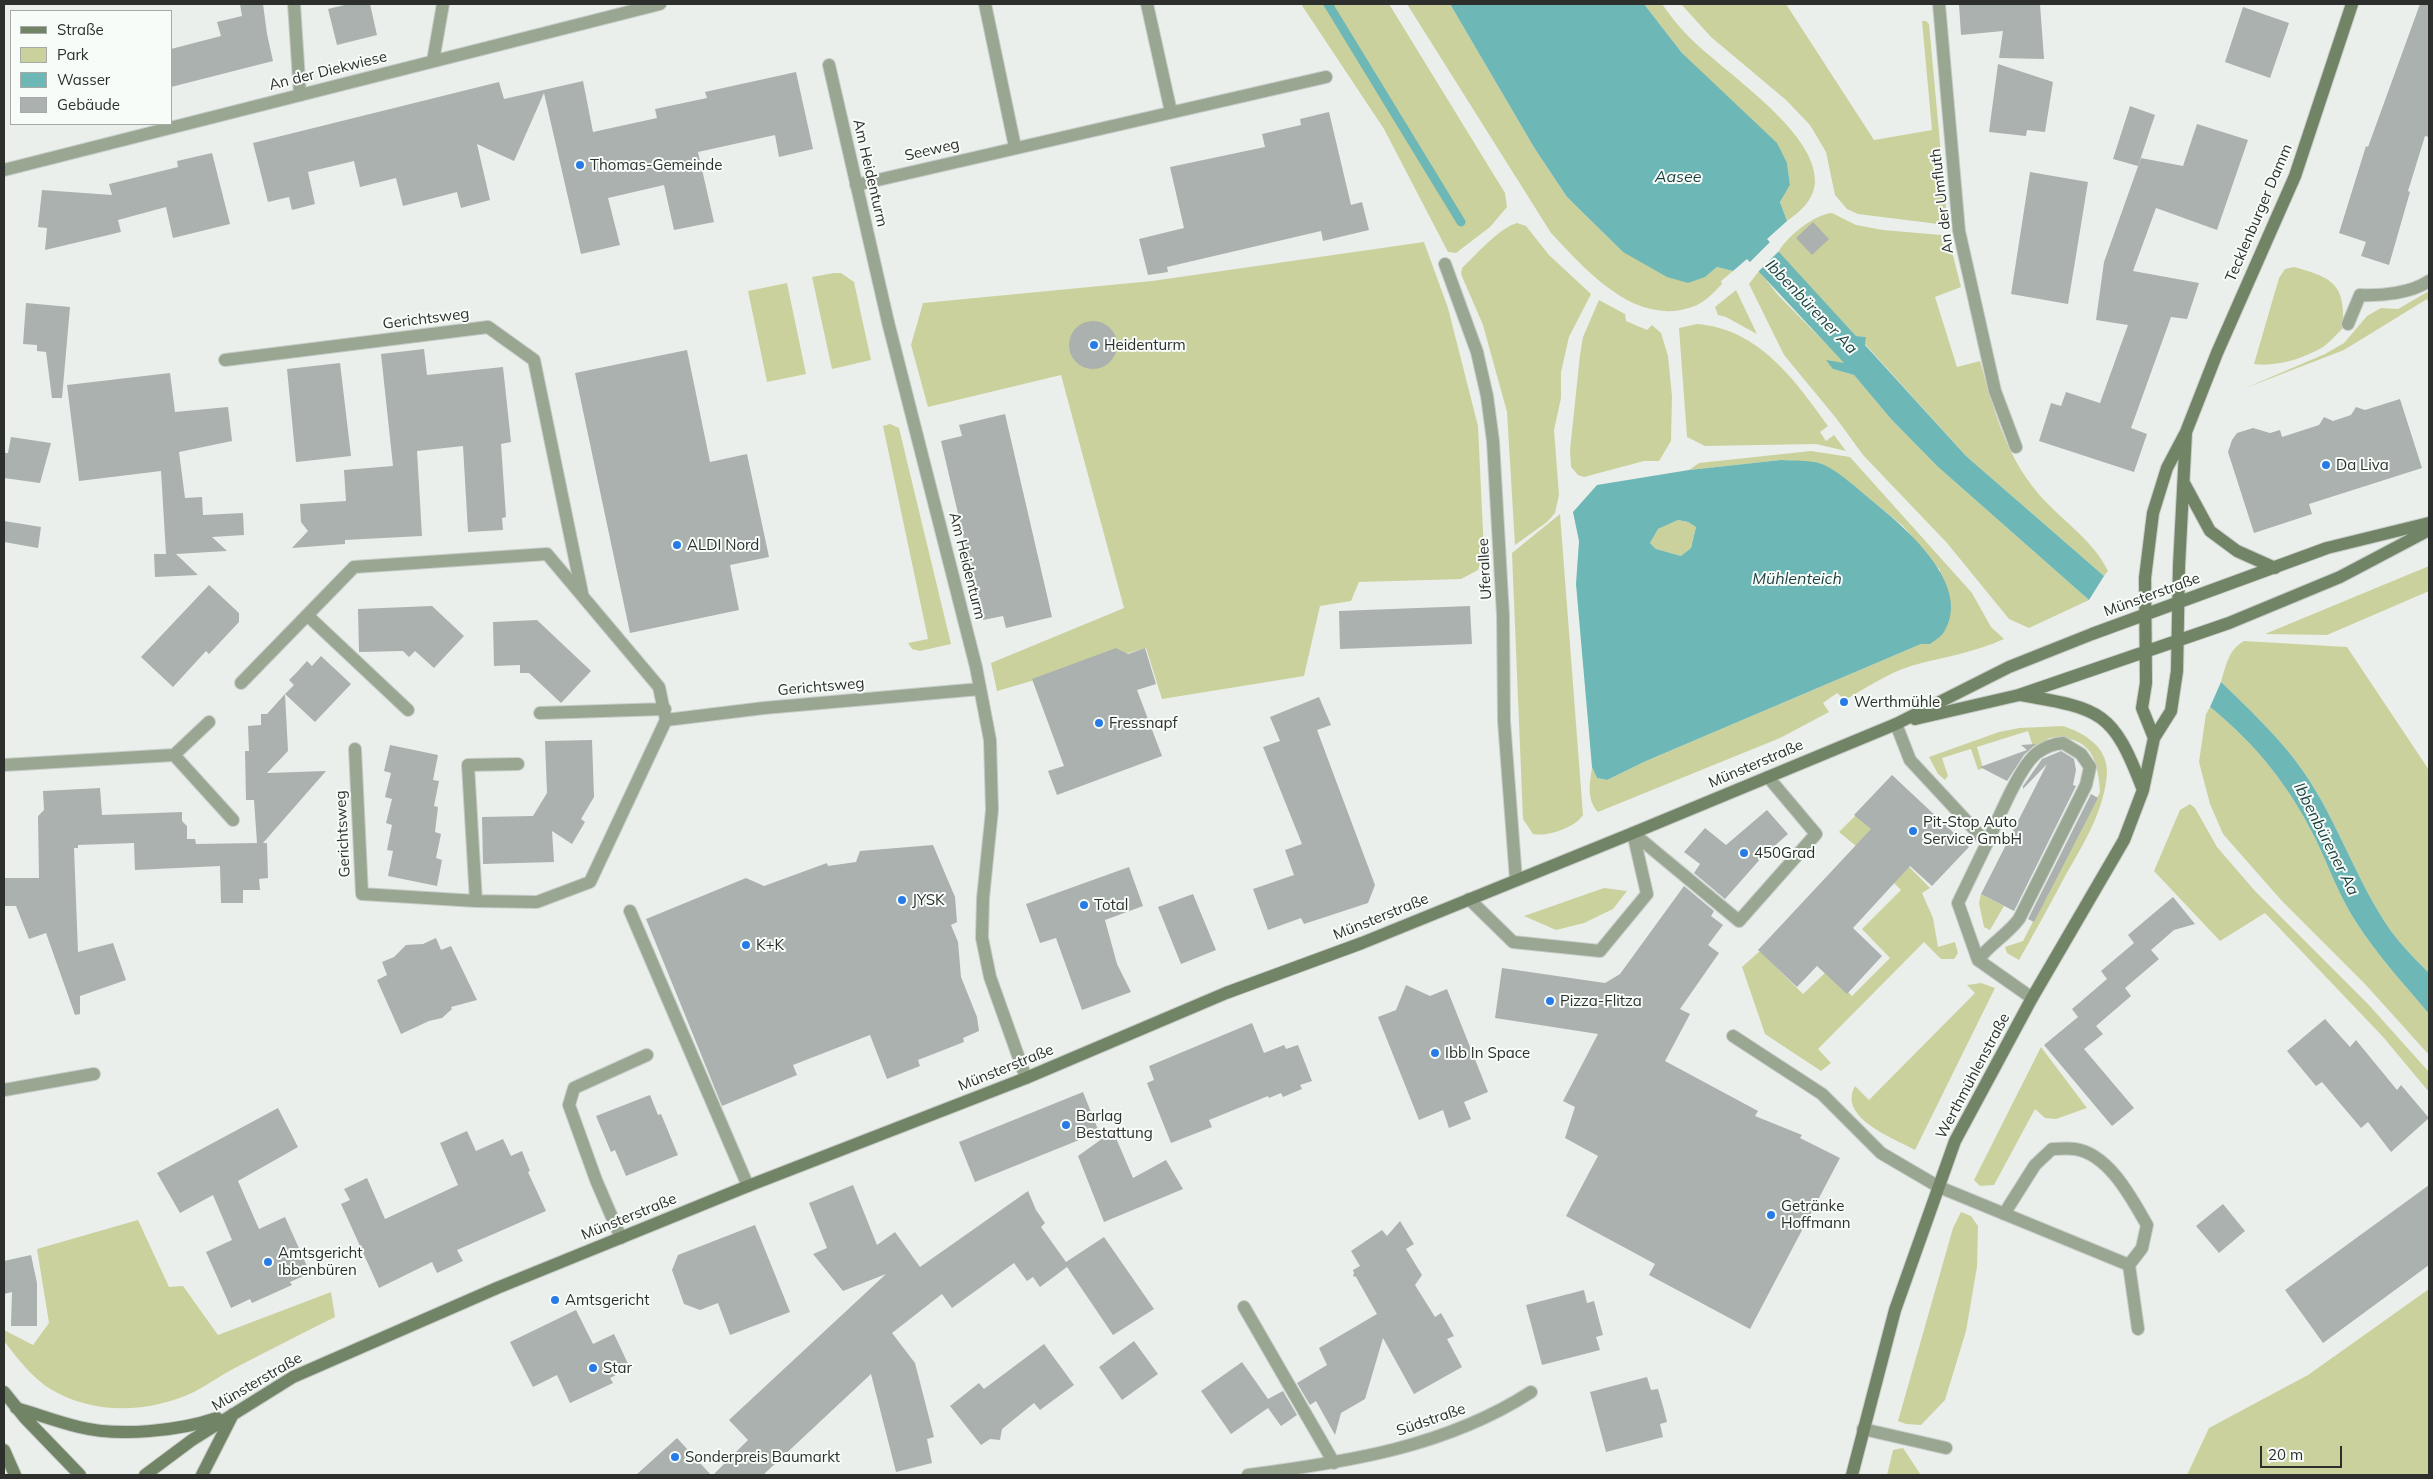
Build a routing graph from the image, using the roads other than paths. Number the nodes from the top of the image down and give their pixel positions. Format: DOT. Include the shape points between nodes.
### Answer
graph roads {
  1 [pos="294,4"];
  2 [pos="443,4"];
  3 [pos="654,4"];
  4 [pos="985,4"];
  5 [pos="1147,4"];
  6 [pos="1939,4"];
  7 [pos="2352,4"];
  8 [pos="433,61"];
  9 [pos="829,66"];
  10 [pos="1326,77"];
  11 [pos="300,95"];
  12 [pos="1172,112"];
  13 [pos="1016,147"];
  14 [pos="4,170"];
  15 [pos="856,185"];
  16 [pos="1445,264"];
  17 [pos="2429,281"];
  18 [pos="2348,324"];
  19 [pos="225,360"];
  20 [pos="2186,432"];
  21 [pos="2016,447"];
  22 [pos="2184,483"];
  23 [pos="2429,523"];
  24 [pos="2429,530"];
  25 [pos="2275,568"];
  26 [pos="582,592"];
  27 [pos="2178,602"];
  28 [pos="2146,614"];
  29 [pos="307,615"];
  30 [pos="2177,641"];
  31 [pos="2145,652"];
  32 [pos="241,683"];
  33 [pos="980,689"];
  34 [pos="2019,695"];
  35 [pos="408,710"];
  36 [pos="540,713"];
  37 [pos="666,714"];
  38 [pos="209,722"];
  39 [pos="1896,724"];
  40 [pos="2154,738"];
  41 [pos="355,749"];
  42 [pos="174,755"];
  43 [pos="4,764"];
  44 [pos="518,764"];
  45 [pos="1768,777"];
  46 [pos="2143,790"];
  47 [pos="233,820"];
  48 [pos="1634,833"];
  49 [pos="1988,842"];
  50 [pos="1516,880"];
  51 [pos="1469,900"];
  52 [pos="476,901"];
  53 [pos="630,911"];
  54 [pos="1978,960"];
  55 [pos="2032,998"];
  56 [pos="1733,1036"];
  57 [pos="647,1055"];
  58 [pos="94,1074"];
  59 [pos="1026,1078"];
  60 [pos="4,1090"];
  61 [pos="748,1186"];
  62 [pos="1939,1187"];
  63 [pos="2004,1214"];
  64 [pos="621,1238"];
  65 [pos="2129,1265"];
  66 [pos="1244,1308"];
  67 [pos="2138,1329"];
  68 [pos="4,1392"];
  69 [pos="1531,1392"];
  70 [pos="16,1408"];
  71 [pos="235,1412"];
  72 [pos="1864,1429"];
  73 [pos="1946,1448"];
  74 [pos="4,1450"];
  75 [pos="1334,1463"];
  76 [pos="15,1475"];
  77 [pos="80,1475"];
  78 [pos="145,1475"];
  79 [pos="202,1475"];
  80 [pos="1248,1475"];
  81 [pos="1852,1475"];
  1 -- 11 [label="street"];
  2 -- 8 [label="street"];
  3 -- 8 [label="street, An der Diekwiese"];
  4 -- 13 [label="street"];
  5 -- 12 [label="street"];
  6 -- 21 [label="street, An der Umfluth" via="1959,231 1995,391"];
  7 -- 20 [label="main road, Tecklenburger Damm" via="2295,176"];
  8 -- 11 [label="street, An der Diekwiese"];
  9 -- 15 [label="street, Am Heidenturm"];
  10 -- 12 [label="street, Seeweg"];
  11 -- 14 [label="street, An der Diekwiese"];
  12 -- 13 [label="street, Seeweg"];
  13 -- 15 [label="street, Seeweg"];
  15 -- 33 [label="street, Am Heidenturm"];
  16 -- 50 [label="street, Uferallee" via="1477,352 1493,441 1503,615 1504,721"];
  17 -- 18 [label="street" via="2419,287 2374,296 2360,295"];
  19 -- 26 [label="street, Gerichtsweg" via="488,327 534,360"];
  20 -- 22 [label="main road, Tecklenburger Damm"];
  20 -- 28 [label="main road, Tecklenburger Damm" via="2167,468 2153,513 2145,578"];
  22 -- 25 [label="main road" via="2210,531 2237,551"];
  22 -- 27 [label="main road, Tecklenburger Damm"];
  23 -- 25 [label="main road, Münsterstraße" via="2327,548"];
  24 -- 30 [label="main road, Münsterstraße" via="2340,577"];
  25 -- 27 [label="main road, Münsterstraße"];
  26 -- 29 [label="street, Gerichtsweg" via="547,554 354,567"];
  26 -- 37 [label="street, Gerichtsweg" via="659,687"];
  27 -- 28 [label="main road, Münsterstraße"];
  27 -- 30 [label="main road, Werthmühlenstraße"];
  28 -- 31 [label="main road, Tecklenburger Damm"];
  28 -- 39 [label="main road, Münsterstraße" via="2008,667"];
  29 -- 32 [label="street, Gerichtsweg"];
  29 -- 35 [label="street"];
  30 -- 31 [label="main road, Münsterstraße"];
  30 -- 40 [label="main road, Werthmühlenstraße" via="2177,671 2171,711"];
  31 -- 34 [label="main road, Münsterstraße"];
  31 -- 40 [label="main road" via="2146,683 2142,708"];
  33 -- 37 [label="street, Gerichtsweg"];
  33 -- 59 [label="street, Am Heidenturm" via="990,740 992,810 982,938 990,977"];
  34 -- 39 [label="main road, Münsterstraße"];
  34 -- 46 [label="main road" via="2074,704 2104,720 2116,731 2128,751"];
  36 -- 37 [label="street, Gerichtsweg"];
  37 -- 52 [label="street, Gerichtsweg" via="590,882 537,902"];
  38 -- 42 [label="street"];
  39 -- 45 [label="main road, Münsterstraße"];
  39 -- 49 [label="street" via="1910,760"];
  40 -- 46 [label="main road, Werthmühlenstraße"];
  41 -- 52 [label="street, Gerichtsweg" via="362,894"];
  42 -- 43 [label="street"];
  42 -- 47 [label="street"];
  44 -- 52 [label="street" via="468,765"];
  45 -- 48 [label="main road, Münsterstraße"];
  45 -- 48 [label="street" via="1816,834 1739,921"];
  46 -- 55 [label="main road, Werthmühlenstraße" via="2124,840"];
  48 -- 50 [label="main road, Münsterstraße"];
  48 -- 51 [label="street" via="1647,894 1600,951 1513,942"];
  49 -- 54 [label="street" via="1958,903"];
  49 -- 54 [label="street" via="2030,759 2054,744 2063,744 2081,754 2090,767 2086,785 2019,919"];
  50 -- 51 [label="main road, Münsterstraße"];
  51 -- 59 [label="main road, Münsterstraße" via="1226,993"];
  53 -- 61 [label="street"];
  54 -- 55 [label="street"];
  55 -- 62 [label="main road, Werthmühlenstraße" via="1955,1141"];
  56 -- 62 [label="street" via="1822,1094 1881,1153"];
  57 -- 64 [label="street" via="574,1088 569,1105"];
  58 -- 60 [label="street"];
  59 -- 61 [label="main road, Münsterstraße"];
  61 -- 64 [label="main road, Münsterstraße"];
  62 -- 63 [label="street"];
  62 -- 72 [label="main road, Werthmühlenstraße" via="1895,1310"];
  63 -- 65 [label="street"];
  63 -- 65 [label="street" via="2035,1165 2052,1149 2077,1149 2095,1158 2124,1184 2147,1225 2142,1248"];
  64 -- 71 [label="main road, Münsterstraße" via="463,1302 293,1377"];
  65 -- 67 [label="street"];
  66 -- 75 [label="street"];
  68 -- 70 [label="main road"];
  69 -- 75 [label="street, Südstraße" via="1494,1415 1454,1432 1374,1456"];
  70 -- 71 [label="main road" via="80,1428 122,1430 193,1426"];
  70 -- 77 [label="main road"];
  71 -- 78 [label="main road, Münsterstraße"];
  71 -- 79 [label="main road"];
  72 -- 73 [label="street"];
  72 -- 81 [label="main road, Werthmühlenstraße"];
  74 -- 76 [label="main road"];
  75 -- 80 [label="street, Südstraße"];
}
